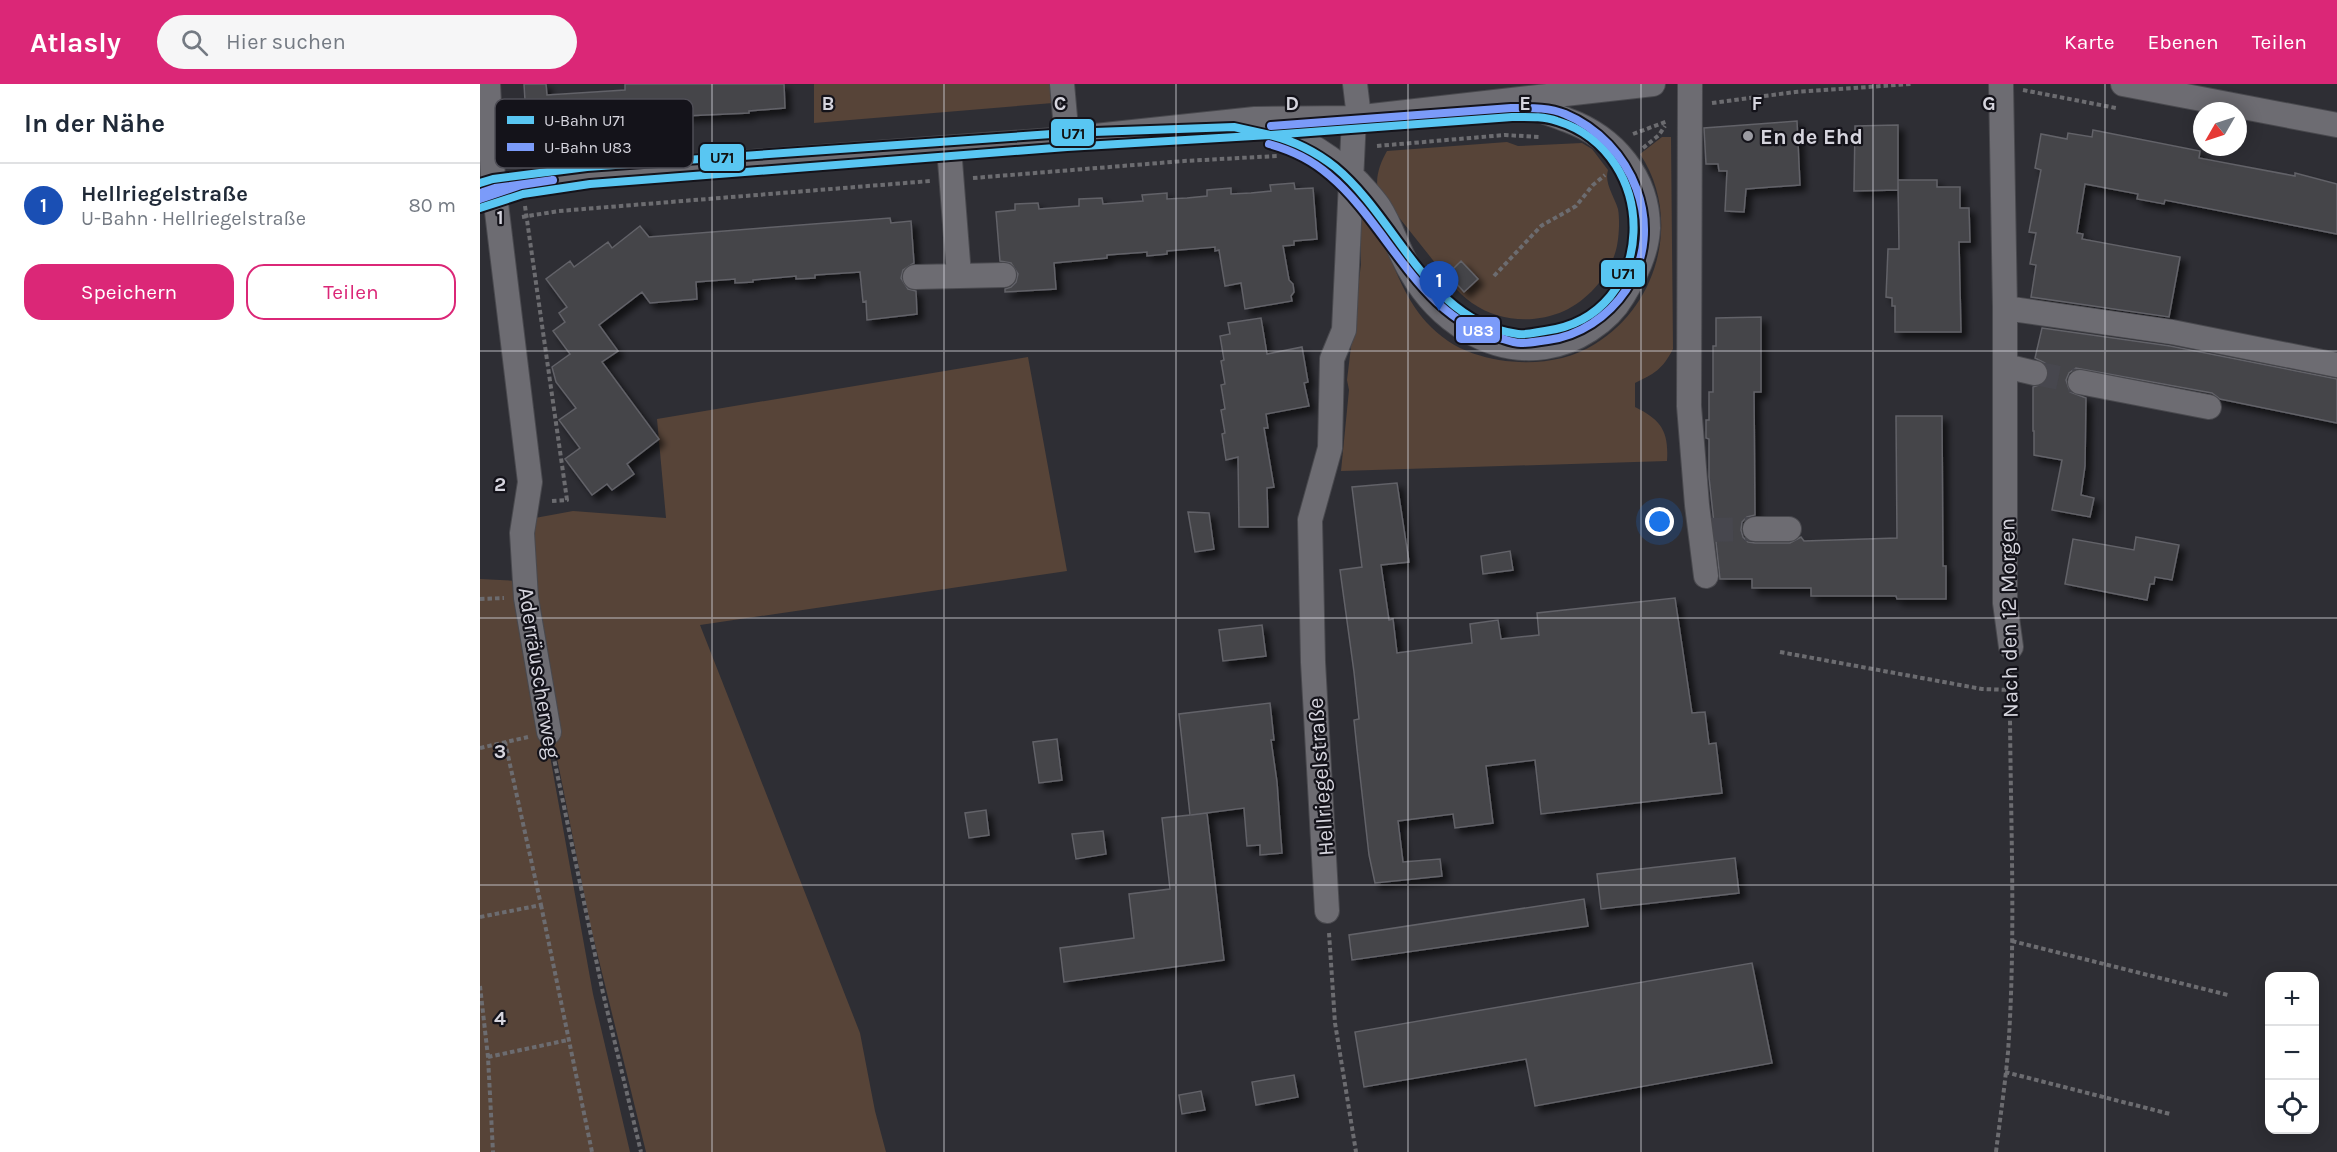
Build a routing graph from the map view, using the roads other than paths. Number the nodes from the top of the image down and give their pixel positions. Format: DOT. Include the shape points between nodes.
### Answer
graph roads {
  1 [pos="488,84"];
  2 [pos="1062,84"];
  3 [pos="1355,84"];
  4 [pos="1653,84"];
  5 [pos="1690,84"];
  6 [pos="2123,84"];
  7 [pos="2009,86"];
  8 [pos="1562,89"];
  9 [pos="1464,105"];
  10 [pos="1356,118"];
  11 [pos="1255,119"];
  12 [pos="2337,124"];
  13 [pos="1067,139"];
  14 [pos="949,148"];
  15 [pos="693,166"];
  16 [pos="671,168"];
  17 [pos="1353,177"];
  18 [pos="488,191"];
  19 [pos="958,275"];
  20 [pos="1004,275"];
  21 [pos="915,277"];
  22 [pos="2005,308"];
  23 [pos="2337,365"];
  24 [pos="2005,366"];
  25 [pos="2035,373"];
  26 [pos="2080,382"];
  27 [pos="2209,407"];
  28 [pos="1755,530"];
  29 [pos="1789,530"];
  30 [pos="1706,576"];
  31 [pos="2011,647"];
  32 [pos="549,732"];
  33 [pos="1327,911"];
  1 -- 18 [label="street, Aderräuscherweg"];
  2 -- 13 [label="street"];
  3 -- 10 [label="street, Hellriegelstraße"];
  4 -- 8 [label="street"];
  5 -- 30 [label="street" via="1689,406 1705,530"];
  6 -- 12 [label="street"];
  7 -- 22 [label="street, Nach den 12 Morgen"];
  8 -- 9 [label="street"];
  9 -- 10 [label="street"];
  9 -- 17 [label="street" via="1533,107 1586,127 1615,148 1635,173 1648,229 1644,253 1621,300 1588,330 1552,346 1533,349 1512,348 1459,327 1428,298 1411,273 1379,207"];
  10 -- 11 [label="street"];
  10 -- 17 [label="street, Hellriegelstraße"];
  11 -- 13 [label="street"];
  11 -- 17 [label="street" via="1333,159"];
  13 -- 14 [label="street"];
  14 -- 15 [label="street"];
  14 -- 19 [label="street"];
  16 -- 18 [label="street" via="588,174"];
  17 -- 33 [label="street, Hellriegelstraße" via="1344,330 1332,359 1330,448 1310,520 1313,662"];
  18 -- 32 [label="street, Aderräuscherweg" via="530,482 522,533 526,598"];
  19 -- 20 [label="street"];
  19 -- 21 [label="street"];
  22 -- 23 [label="street" via="2172,332"];
  22 -- 24 [label="street, Nach den 12 Morgen"];
  24 -- 25 [label="street"];
  24 -- 31 [label="street, Nach den 12 Morgen" via="2005,603"];
  26 -- 27 [label="street"];
  28 -- 29 [label="street"];
}
